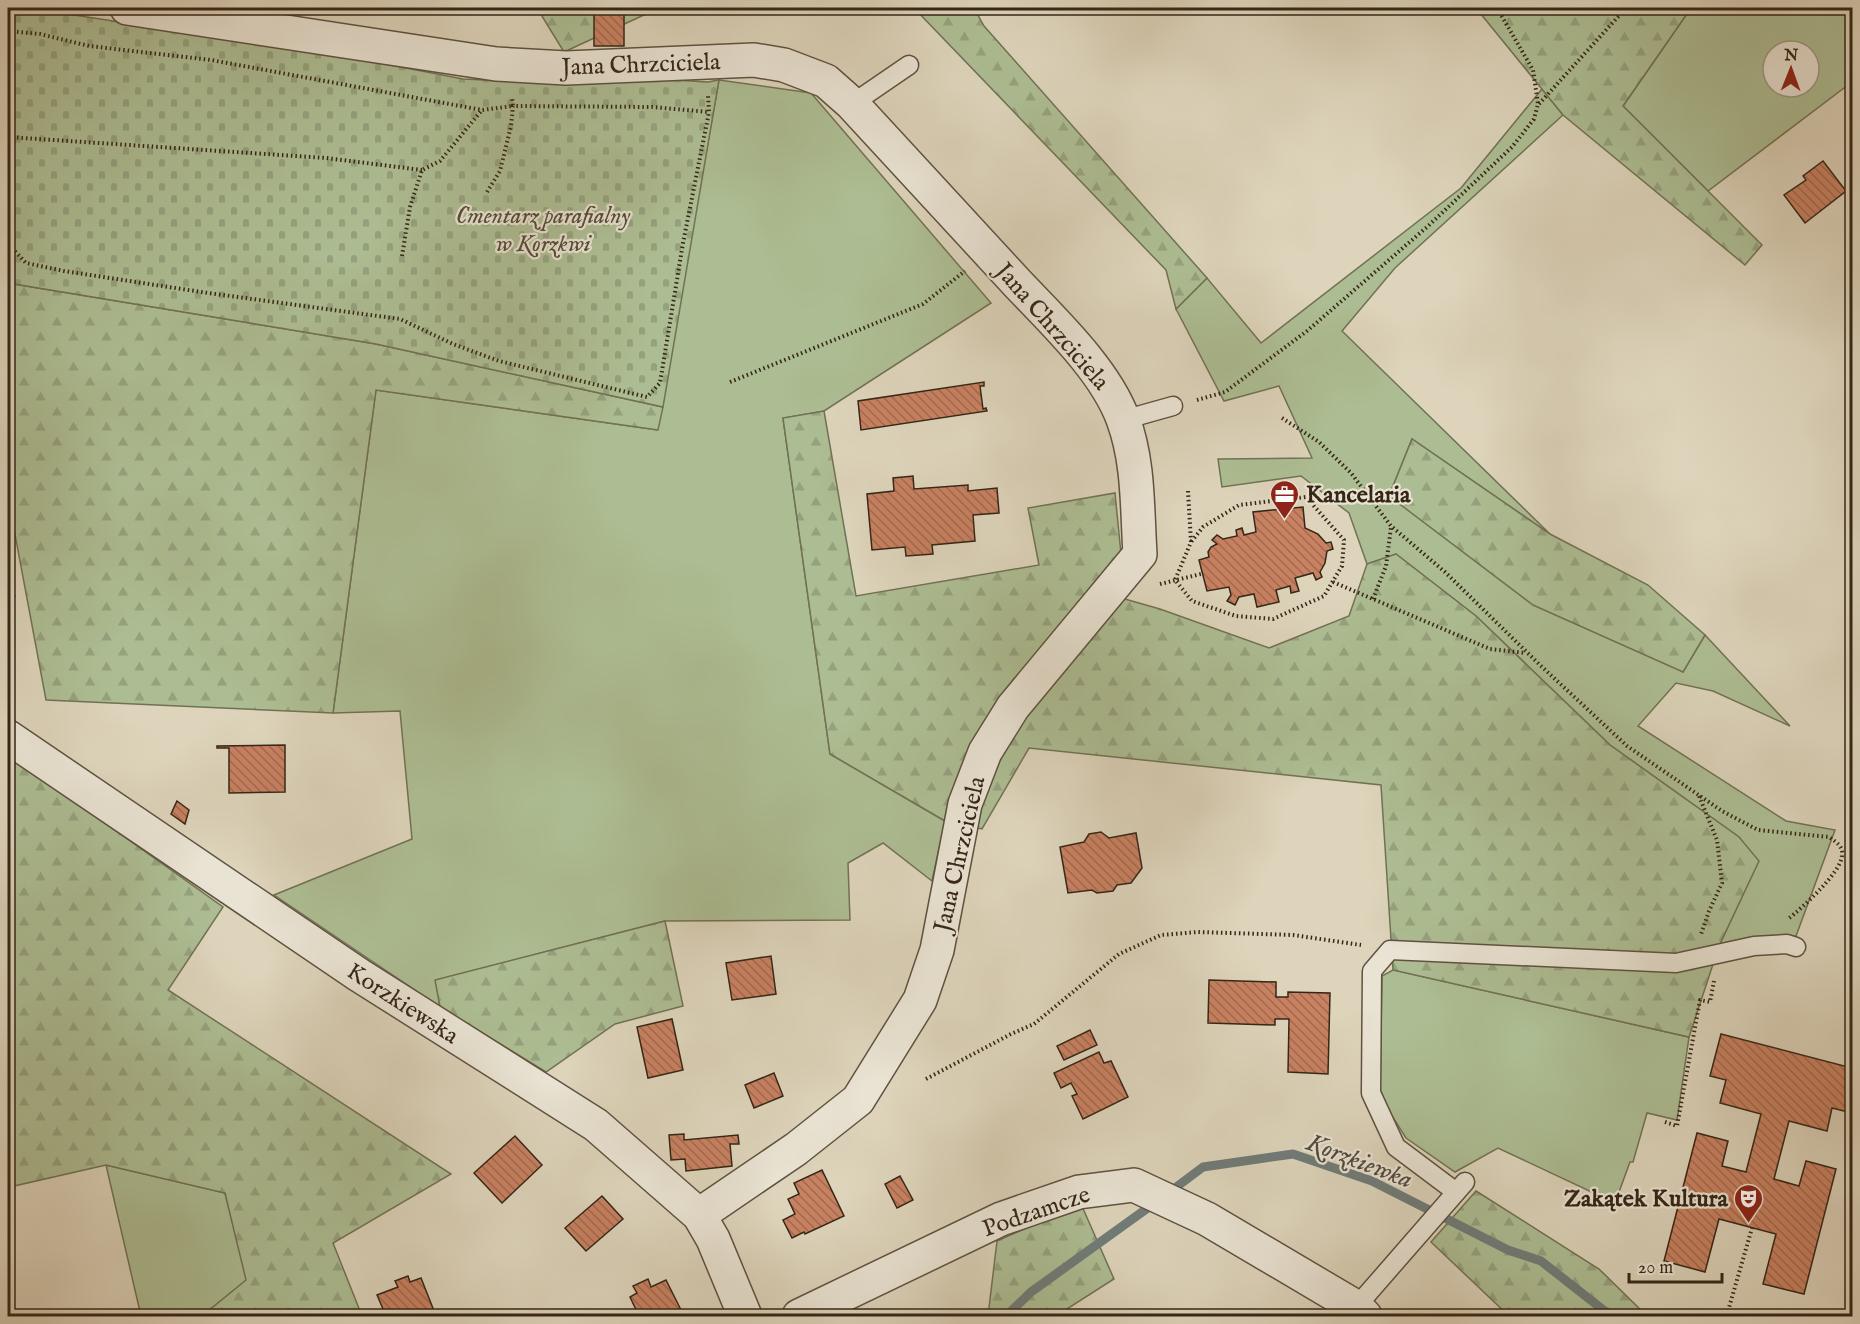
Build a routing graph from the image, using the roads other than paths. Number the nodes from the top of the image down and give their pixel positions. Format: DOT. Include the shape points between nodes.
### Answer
graph roads {
  1 [pos="127,8"];
  2 [pos="909,65"];
  3 [pos="852,104"];
  4 [pos="1173,406"];
  5 [pos="1123,420"];
  6 [pos="8,737"];
  7 [pos="1796,946"];
  8 [pos="699,1215"];
  9 [pos="1360,1312"];
  10 [pos="745,1317"];
  11 [pos="799,1317"];
  1 -- 3 [label="street, Jana Chrzciciela" via="496,64 566,68 754,60 784,65 826,81"];
  2 -- 3 [label="lane"];
  3 -- 5 [label="street, Jana Chrzciciela" via="1094,368 1111,391"];
  4 -- 5 [label="lane"];
  5 -- 8 [label="street, Jana Chrzciciela" via="1135,462 1140,554 1013,707 985,752 965,804 937,950 920,1000 858,1100 796,1149"];
  6 -- 8 [label="street, Korzkiewska" via="359,975 596,1125"];
  7 -- 9 [label="lane" via="1759,945 1676,963 1390,950 1372,971 1371,1093 1396,1147 1457,1190"];
  8 -- 10 [label="street, Korzkiewska"];
  9 -- 11 [label="street, Podzamcze" via="1207,1219 1134,1185 1079,1192 1001,1219"];
}
